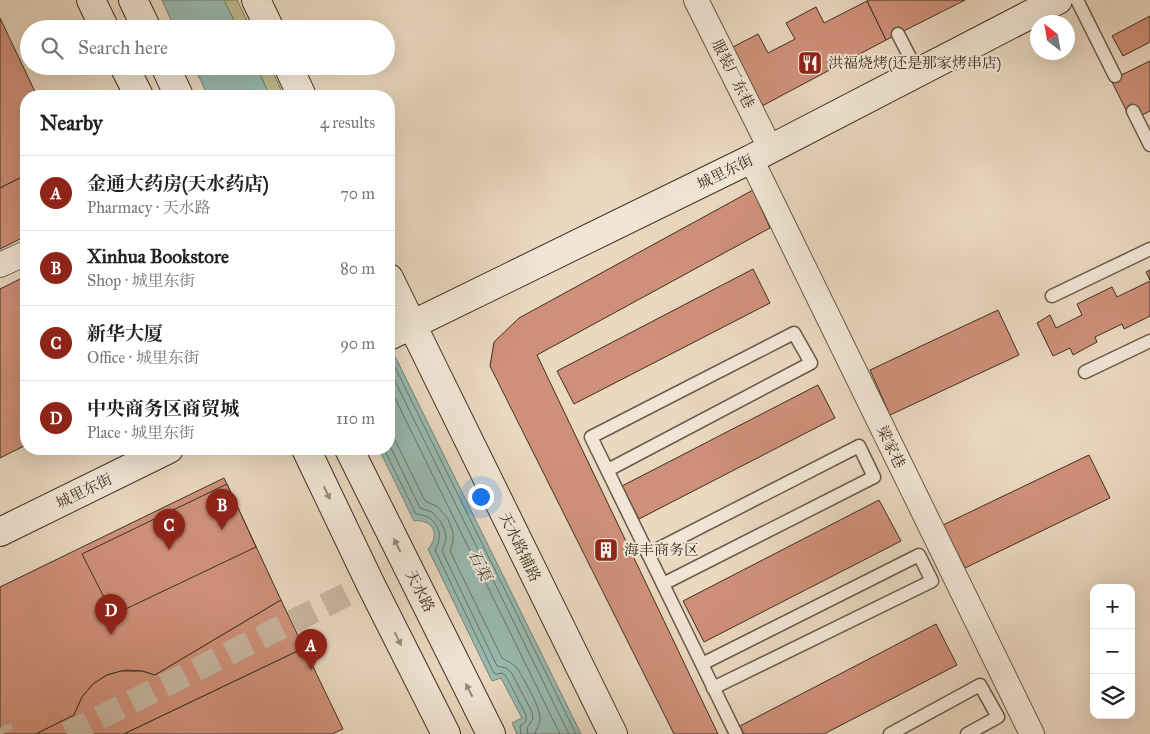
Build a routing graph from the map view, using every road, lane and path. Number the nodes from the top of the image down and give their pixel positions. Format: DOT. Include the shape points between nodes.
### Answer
graph roads {
  1 [pos="91,0"];
  2 [pos="133,0"];
  3 [pos="256,0"];
  4 [pos="696,0"];
  5 [pos="1058,0"];
  6 [pos="1077,0"];
  7 [pos="101,20"];
  8 [pos="143,20"];
  9 [pos="266,20"];
  10 [pos="898,34"];
  11 [pos="918,73"];
  12 [pos="128,75"];
  13 [pos="169,75"];
  14 [pos="292,75"];
  15 [pos="1115,76"];
  16 [pos="136,90"];
  17 [pos="176,90"];
  18 [pos="299,90"];
  19 [pos="1133,111"];
  20 [pos="1150,145"];
  21 [pos="761,154"];
  22 [pos="1150,249"];
  23 [pos="20,256"];
  24 [pos="0,266"];
  25 [pos="1052,296"];
  26 [pos="395,307"];
  27 [pos="400,331"];
  28 [pos="1150,342"];
  29 [pos="1084,372"];
  30 [pos="156,455"];
  31 [pos="309,455"];
  32 [pos="351,455"];
  33 [pos="608,470"];
  34 [pos="0,532"];
  35 [pos="648,554"];
  36 [pos="663,584"];
  37 [pos="702,664"];
  38 [pos="713,688"];
  39 [pos="446,734"];
  40 [pos="491,734"];
  41 [pos="612,734"];
  42 [pos="736,734"];
  43 [pos="890,734"];
  44 [pos="967,734"];
  45 [pos="1032,734"];
  1 -- 7 [label="street"];
  2 -- 8 [label="street"];
  3 -- 9 [label="street"];
  4 -- 21 [label="street, 服装厂东巷"];
  5 -- 11 [label="street, 城里东街" via="1027,11"];
  6 -- 15 [label="lane"];
  10 -- 11 [label="lane"];
  11 -- 21 [label="street, 城里东街"];
  12 -- 16 [label="street"];
  13 -- 17 [label="street"];
  14 -- 18 [label="street"];
  19 -- 20 [label="lane"];
  21 -- 27 [label="street, 城里东街"];
  21 -- 45 [label="street, 梁家巷"];
  22 -- 25 [label="lane"];
  23 -- 24 [label="street"];
  26 -- 27 [label="street, 天水路辅路"];
  27 -- 41 [label="street, 天水路辅路"];
  28 -- 29 [label="lane"];
  30 -- 34 [label="street, 城里东街"];
  31 -- 39 [label="street, one-way"];
  40 -- 32 [label="street, 天水路, one-way"];
  33 -- 33 [label="lane" via="592,436 794,334 810,363"];
  33 -- 35 [label="lane"];
  35 -- 36 [label="lane"];
  35 -- 36 [label="lane" via="859,446 874,477"];
  36 -- 37 [label="lane"];
  37 -- 38 [label="lane"];
  37 -- 38 [label="lane" via="919,555 932,580"];
  38 -- 42 [label="lane"];
  43 -- 44 [label="lane" via="980,685 998,717"];
}
